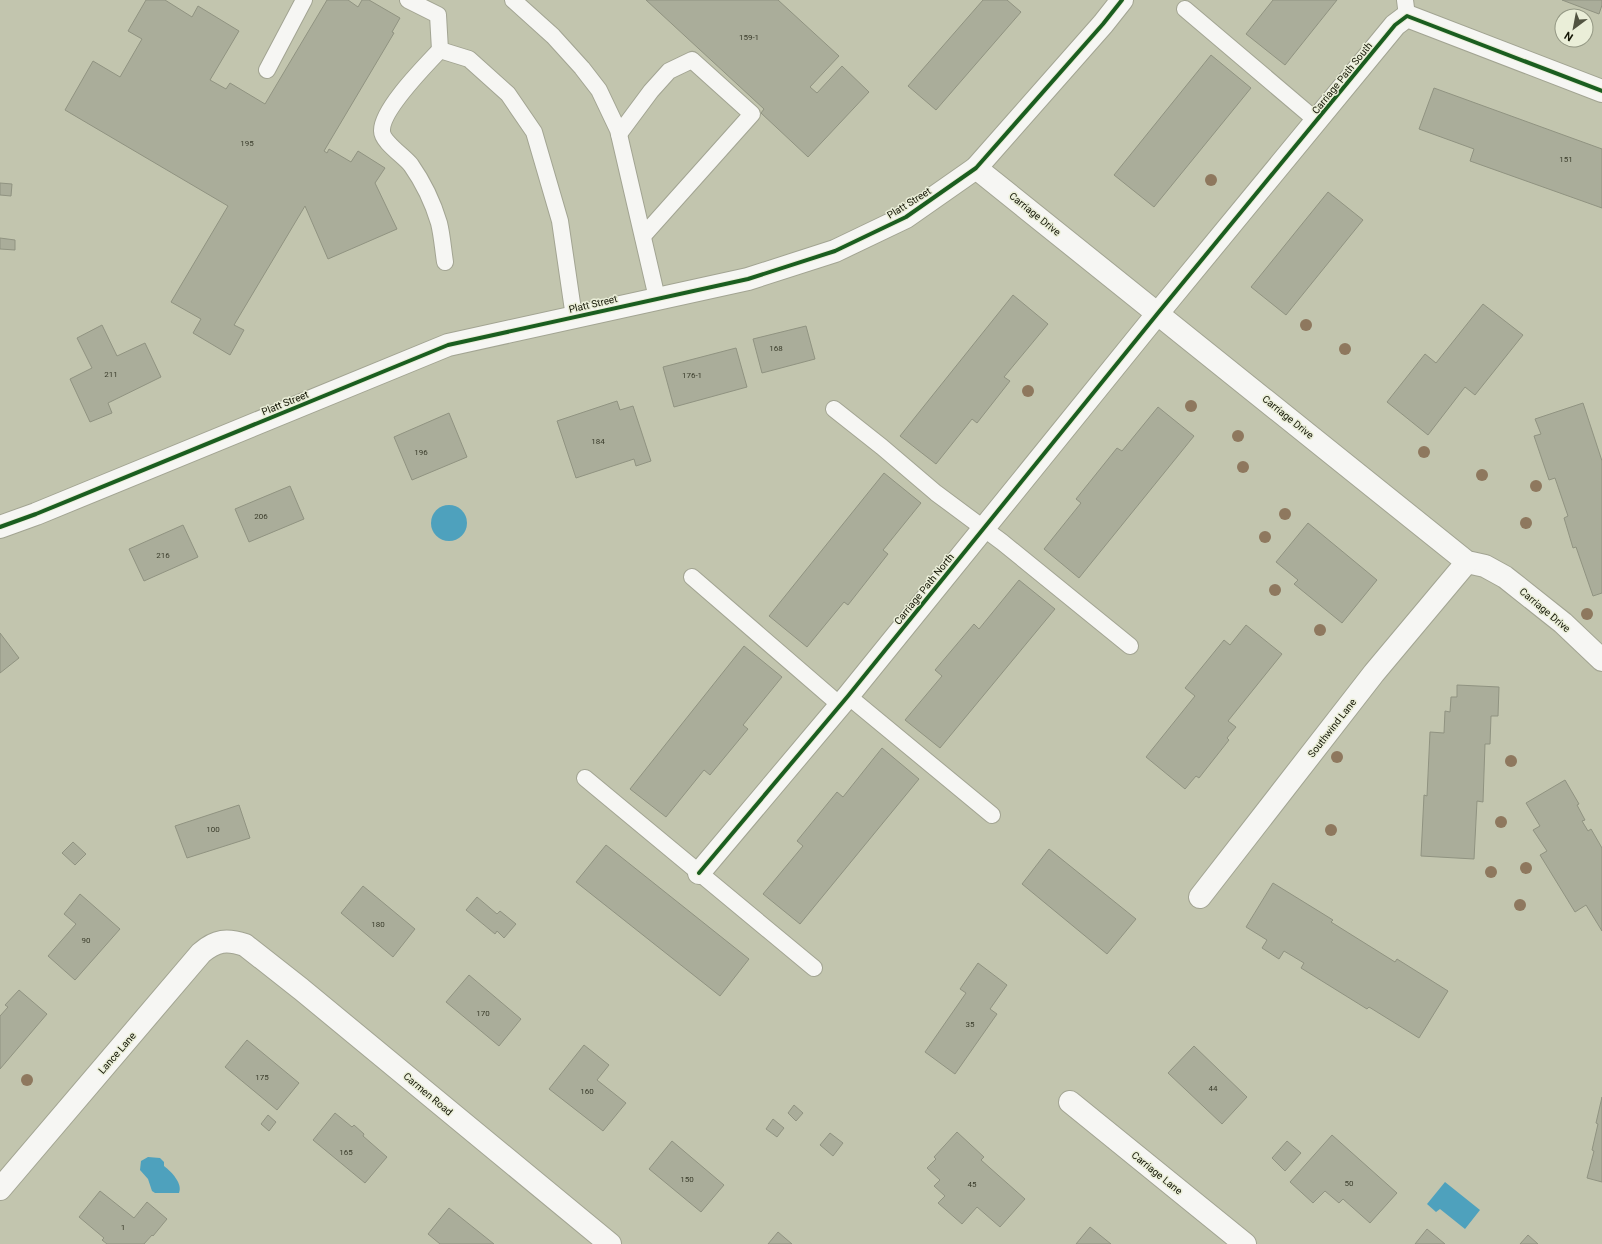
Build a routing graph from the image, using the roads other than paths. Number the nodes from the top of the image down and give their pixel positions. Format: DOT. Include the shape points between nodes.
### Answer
graph roads {
  1 [pos="304,0"];
  2 [pos="408,0"];
  3 [pos="513,0"];
  4 [pos="1122,0"];
  5 [pos="1406,8"];
  6 [pos="1185,9"];
  7 [pos="440,50"];
  8 [pos="267,70"];
  9 [pos="1602,91"];
  10 [pos="1317,121"];
  11 [pos="619,134"];
  12 [pos="976,168"];
  13 [pos="643,236"];
  14 [pos="445,262"];
  15 [pos="657,298"];
  16 [pos="1158,312"];
  17 [pos="574,317"];
  18 [pos="834,409"];
  19 [pos="0,527"];
  20 [pos="984,528"];
  21 [pos="1467,562"];
  22 [pos="692,577"];
  23 [pos="1130,646"];
  24 [pos="1602,660"];
  25 [pos="844,700"];
  26 [pos="585,778"];
  27 [pos="992,815"];
  28 [pos="699,873"];
  29 [pos="1200,897"];
  30 [pos="246,945"];
  31 [pos="814,968"];
  32 [pos="1070,1102"];
  33 [pos="0,1189"];
  34 [pos="610,1244"];
  35 [pos="1245,1244"];
  1 -- 8 [label="lane"];
  2 -- 7 [label="lane" via="438,15"];
  3 -- 11 [label="lane" via="552,36 600,90"];
  4 -- 12 [label="street, Platt Street"];
  5 -- 9 [label="street, Carriage Path South"];
  5 -- 10 [label="street, Carriage Path South"];
  6 -- 10 [label="lane"];
  7 -- 14 [label="lane" via="392,106 382,131 384,140 410,164 427,193 438,223"];
  7 -- 17 [label="lane" via="469,59 508,94 534,132 560,221"];
  10 -- 16 [label="street, Carriage Path South"];
  11 -- 13 [label="lane"];
  11 -- 13 [label="lane" via="650,91 669,71 692,60 752,114"];
  12 -- 15 [label="street, Platt Street" via="906,216 835,251 748,279"];
  12 -- 16 [label="street, Carriage Drive"];
  13 -- 15 [label="lane"];
  15 -- 17 [label="street, Platt Street"];
  16 -- 20 [label="street, Carriage Path North"];
  16 -- 21 [label="street, Carriage Drive"];
  17 -- 19 [label="street, Platt Street" via="448,345"];
  18 -- 20 [label="lane" via="936,493"];
  20 -- 23 [label="lane"];
  20 -- 25 [label="street, Carriage Path North"];
  21 -- 24 [label="street, Carriage Drive" via="1485,566 1504,577 1563,623"];
  21 -- 29 [label="street, Southwind Lane" via="1374,674"];
  22 -- 25 [label="lane"];
  25 -- 27 [label="lane"];
  25 -- 28 [label="street, Carriage Path North"];
  26 -- 28 [label="lane"];
  28 -- 31 [label="lane"];
  30 -- 33 [label="street, Lance Lane" via="224,941 212,945 201,953"];
  30 -- 34 [label="street, Carmen Road"];
  32 -- 35 [label="street, Carriage Lane"];
}
